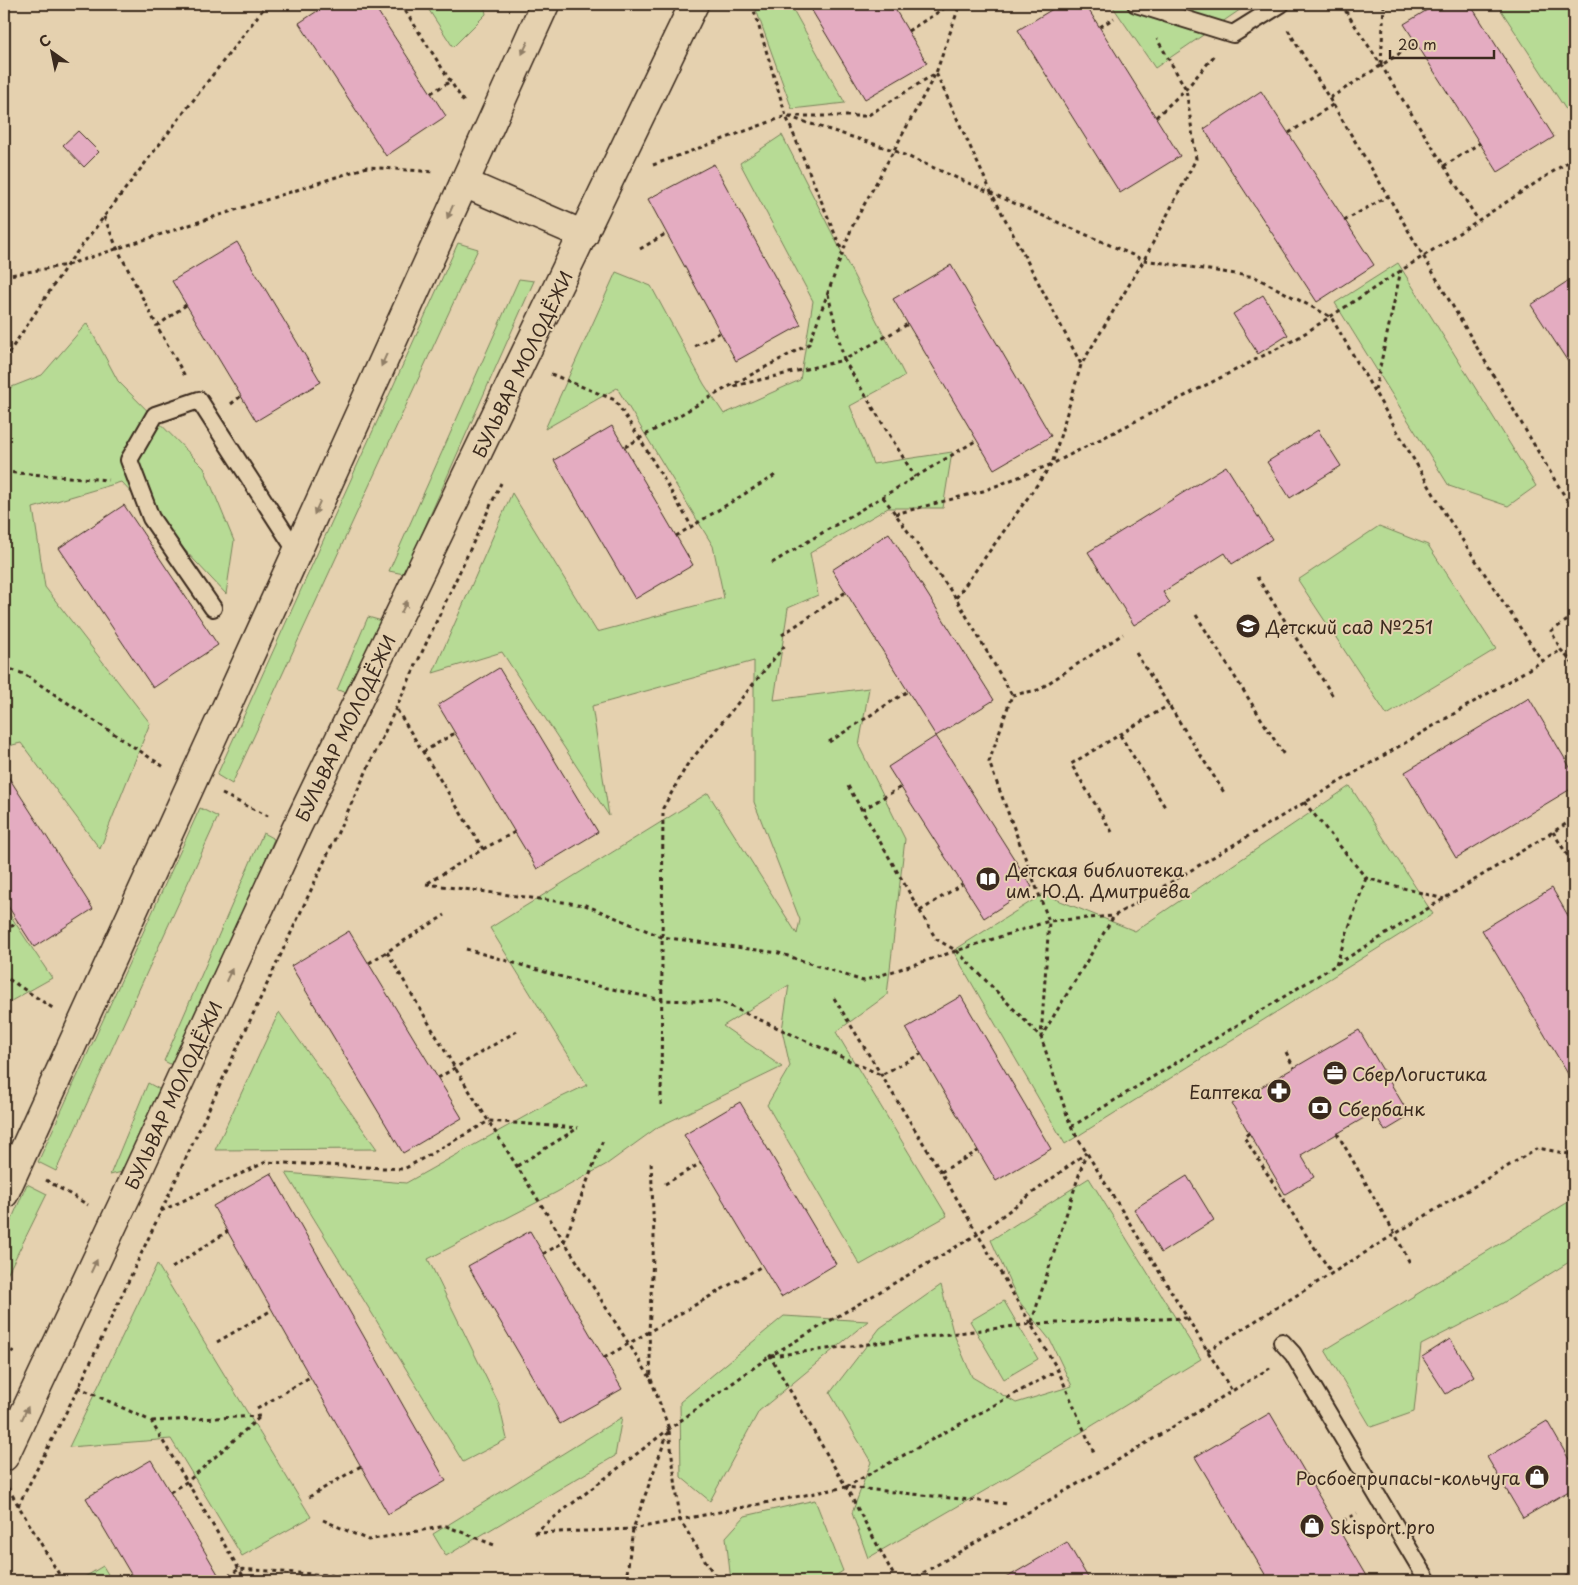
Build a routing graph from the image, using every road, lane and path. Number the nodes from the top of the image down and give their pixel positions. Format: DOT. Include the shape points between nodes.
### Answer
graph roads {
  1 [pos="267,4"];
  2 [pos="379,4"];
  3 [pos="401,4"];
  4 [pos="546,4"];
  5 [pos="694,4"];
  6 [pos="752,4"];
  7 [pos="951,4"];
  8 [pos="960,4"];
  9 [pos="1136,4"];
  10 [pos="1341,4"];
  11 [pos="1384,4"];
  12 [pos="375,6"];
  13 [pos="1278,6"];
  14 [pos="1100,27"];
  15 [pos="908,31"];
  16 [pos="1233,34"];
  17 [pos="1416,43"];
  18 [pos="1381,65"];
  19 [pos="936,73"];
  20 [pos="451,81"];
  21 [pos="1186,89"];
  22 [pos="431,93"];
  23 [pos="1330,98"];
  24 [pos="1334,104"];
  25 [pos="466,105"];
  26 [pos="786,116"];
  27 [pos="1156,117"];
  28 [pos="1289,133"];
  29 [pos="1480,143"];
  30 [pos="893,150"];
  31 [pos="652,158"];
  32 [pos="1574,158"];
  33 [pos="1444,166"];
  34 [pos="464,182"];
  35 [pos="992,194"];
  36 [pos="1388,196"];
  37 [pos="104,216"];
  38 [pos="1344,220"];
  39 [pos="1478,220"];
  40 [pos="667,233"];
  41 [pos="584,235"];
  42 [pos="117,248"];
  43 [pos="640,249"];
  44 [pos="842,251"];
  45 [pos="1423,256"];
  46 [pos="1144,260"];
  47 [pos="67,264"];
  48 [pos="1401,270"];
  49 [pos="4,276"];
  50 [pos="827,292"];
  51 [pos="186,304"];
  52 [pos="1330,317"];
  53 [pos="908,324"];
  54 [pos="157,326"];
  55 [pos="721,332"];
  56 [pos="695,346"];
  57 [pos="4,360"];
  58 [pos="844,360"];
  59 [pos="1081,365"];
  60 [pos="555,366"];
  61 [pos="728,387"];
  62 [pos="1374,391"];
  63 [pos="199,400"];
  64 [pos="640,438"];
  65 [pos="977,440"];
  66 [pos="625,447"];
  67 [pos="1052,464"];
  68 [pos="4,472"];
  69 [pos="777,474"];
  70 [pos="915,477"];
  71 [pos="136,478"];
  72 [pos="501,483"];
  73 [pos="883,498"];
  74 [pos="1574,511"];
  75 [pos="895,514"];
  76 [pos="692,527"];
  77 [pos="676,536"];
  78 [pos="297,552"];
  79 [pos="772,563"];
  80 [pos="1257,577"];
  81 [pos="846,592"];
  82 [pos="956,598"];
  83 [pos="212,608"];
  84 [pos="1196,615"];
  85 [pos="1574,616"];
  86 [pos="1123,634"];
  87 [pos="782,635"];
  88 [pos="786,644"];
  89 [pos="1561,650"];
  90 [pos="1136,653"];
  91 [pos="1542,661"];
  92 [pos="1574,665"];
  93 [pos="4,667"];
  94 [pos="908,691"];
  95 [pos="1012,695"];
  96 [pos="1333,696"];
  97 [pos="1169,705"];
  98 [pos="397,709"];
  99 [pos="455,733"];
  100 [pos="1120,735"];
  101 [pos="829,742"];
  102 [pos="423,752"];
  103 [pos="1284,755"];
  104 [pos="192,780"];
  105 [pos="848,786"];
  106 [pos="901,787"];
  107 [pos="1225,794"];
  108 [pos="1304,802"];
  109 [pos="1165,807"];
  110 [pos="862,810"];
  111 [pos="1574,819"];
  112 [pos="296,829"];
  113 [pos="515,832"];
  114 [pos="1112,832"];
  115 [pos="1553,832"];
  116 [pos="483,849"];
  117 [pos="1574,866"];
  118 [pos="1366,878"];
  119 [pos="962,884"];
  120 [pos="1444,899"];
  121 [pos="920,911"];
  122 [pos="445,915"];
  123 [pos="1114,916"];
  124 [pos="1049,921"];
  125 [pos="18,922"];
  126 [pos="4,931"];
  127 [pos="662,937"];
  128 [pos="466,949"];
  129 [pos="956,951"];
  130 [pos="388,952"];
  131 [pos="369,963"];
  132 [pos="1336,965"];
  133 [pos="4,973"];
  134 [pos="834,998"];
  135 [pos="662,1000"];
  136 [pos="58,1011"];
  137 [pos="517,1031"];
  138 [pos="1041,1036"];
  139 [pos="1286,1052"];
  140 [pos="921,1054"];
  141 [pos="455,1068"];
  142 [pos="1294,1068"];
  143 [pos="881,1075"];
  144 [pos="438,1078"];
  145 [pos="661,1105"];
  146 [pos="489,1121"];
  147 [pos="1072,1127"];
  148 [pos="1337,1133"];
  149 [pos="1250,1134"];
  150 [pos="604,1140"];
  151 [pos="978,1151"];
  152 [pos="1086,1152"];
  153 [pos="1574,1155"];
  154 [pos="651,1160"];
  155 [pos="18,1163"];
  156 [pos="701,1163"];
  157 [pos="517,1166"];
  158 [pos="941,1172"];
  159 [pos="665,1184"];
  160 [pos="4,1194"];
  161 [pos="161,1211"];
  162 [pos="115,1221"];
  163 [pos="228,1231"];
  164 [pos="978,1234"];
  165 [pos="1396,1234"];
  166 [pos="147,1241"];
  167 [pos="564,1242"];
  168 [pos="543,1254"];
  169 [pos="1411,1265"];
  170 [pos="762,1266"];
  171 [pos="172,1268"];
  172 [pos="1332,1273"];
  173 [pos="272,1310"];
  174 [pos="1188,1318"];
  175 [pos="1031,1324"];
  176 [pos="649,1332"];
  177 [pos="216,1342"];
  178 [pos="629,1344"];
  179 [pos="1288,1348"];
  180 [pos="1207,1351"];
  181 [pos="770,1356"];
  182 [pos="604,1358"];
  183 [pos="1058,1370"];
  184 [pos="310,1377"];
  185 [pos="651,1379"];
  186 [pos="79,1387"];
  187 [pos="1232,1391"];
  188 [pos="257,1409"];
  189 [pos="151,1421"];
  190 [pos="669,1429"];
  191 [pos="1094,1453"];
  192 [pos="4,1457"];
  193 [pos="361,1466"];
  194 [pos="4,1481"];
  195 [pos="188,1481"];
  196 [pos="846,1487"];
  197 [pos="170,1492"];
  198 [pos="309,1496"];
  199 [pos="1008,1504"];
  200 [pos="18,1506"];
  201 [pos="324,1520"];
  202 [pos="680,1520"];
  203 [pos="633,1529"];
  204 [pos="494,1545"];
  205 [pos="239,1569"];
  206 [pos="893,1574"];
  207 [pos="356,1577"];
  208 [pos="63,1581"];
  209 [pos="221,1581"];
  210 [pos="246,1581"];
  211 [pos="626,1581"];
  212 [pos="718,1581"];
  213 [pos="909,1581"];
  214 [pos="1428,1581"];
  1 -- 37 [label="path"];
  2 -- 12 [label="path"];
  3 -- 20 [label="path"];
  4 -- 34 [label="street, one-way"];
  5 -- 41 [label="street, БУЛЬВАР МОЛОДЁЖИ"];
  6 -- 26 [label="path"];
  7 -- 15 [label="path"];
  8 -- 19 [label="path"];
  9 -- 14 [label="path"];
  9 -- 16 [label="lane"];
  9 -- 21 [label="path"];
  10 -- 18 [label="path"];
  11 -- 18 [label="path"];
  13 -- 16 [label="lane"];
  13 -- 23 [label="path"];
  16 -- 21 [label="path"];
  17 -- 18 [label="path"];
  18 -- 23 [label="path"];
  18 -- 33 [label="path"];
  19 -- 26 [label="path" via="867,116"];
  19 -- 30 [label="path"];
  19 -- 35 [label="path"];
  20 -- 22 [label="path"];
  20 -- 25 [label="path"];
  21 -- 27 [label="path"];
  21 -- 46 [label="path" via="1196,159"];
  23 -- 24 [label="path"];
  24 -- 28 [label="path"];
  24 -- 36 [label="path"];
  26 -- 30 [label="path"];
  26 -- 31 [label="path" via="648,167"];
  26 -- 44 [label="path"];
  29 -- 33 [label="path"];
  30 -- 35 [label="path"];
  30 -- 44 [label="path"];
  32 -- 39 [label="path"];
  33 -- 39 [label="path"];
  34 -- 41 [label="street"];
  34 -- 42 [label="path" via="436,172 368,167"];
  34 -- 78 [label="street, one-way"];
  35 -- 46 [label="path"];
  35 -- 59 [label="path"];
  36 -- 38 [label="path"];
  36 -- 45 [label="path"];
  37 -- 42 [label="path"];
  37 -- 47 [label="path"];
  39 -- 45 [label="path"];
  40 -- 43 [label="path"];
  112 -- 41 [label="street, БУЛЬВАР МОЛОДЁЖИ, one-way"];
  42 -- 47 [label="path"];
  42 -- 54 [label="path"];
  44 -- 50 [label="path"];
  45 -- 48 [label="path"];
  45 -- 74 [label="path"];
  46 -- 52 [label="path" via="1255,277"];
  46 -- 59 [label="path"];
  47 -- 49 [label="path"];
  47 -- 57 [label="path"];
  48 -- 52 [label="path"];
  48 -- 62 [label="path"];
  50 -- 58 [label="path"];
  50 -- 61 [label="path" via="809,344"];
  51 -- 54 [label="path"];
  52 -- 62 [label="path"];
  52 -- 67 [label="path" via="1296,339"];
  53 -- 58 [label="path"];
  54 -- 63 [label="path"];
  55 -- 56 [label="path"];
  58 -- 61 [label="path"];
  58 -- 70 [label="path"];
  59 -- 67 [label="path"];
  60 -- 64 [label="path" via="551,374 615,400"];
  61 -- 64 [label="path"];
  62 -- 91 [label="path" via="1446,515"];
  63 -- 71 [label="lane" via="155,415 129,460"];
  63 -- 78 [label="lane"];
  64 -- 66 [label="path"];
  64 -- 76 [label="path"];
  65 -- 70 [label="path"];
  67 -- 75 [label="path" via="983,491"];
  67 -- 82 [label="path"];
  68 -- 71 [label="path" via="122,481"];
  69 -- 76 [label="path"];
  70 -- 73 [label="path"];
  71 -- 83 [label="lane" via="151,518"];
  72 -- 98 [label="path"];
  73 -- 75 [label="path"];
  73 -- 79 [label="path"];
  75 -- 82 [label="path"];
  76 -- 77 [label="path"];
  78 -- 104 [label="street"];
  80 -- 96 [label="path"];
  81 -- 87 [label="path"];
  82 -- 95 [label="path"];
  84 -- 103 [label="path"];
  85 -- 89 [label="path" via="1551,631"];
  86 -- 95 [label="path" via="1038,690"];
  88 -- 127 [label="path" via="687,765 663,808"];
  89 -- 91 [label="path"];
  89 -- 92 [label="path"];
  90 -- 97 [label="path"];
  91 -- 108 [label="path"];
  93 -- 104 [label="path" via="24,674 171,772"];
  94 -- 101 [label="path"];
  95 -- 124 [label="path" via="989,762"];
  97 -- 100 [label="path"];
  97 -- 107 [label="path"];
  98 -- 102 [label="path"];
  98 -- 161 [label="path"];
  99 -- 102 [label="path"];
  100 -- 109 [label="path"];
  100 -- 114 [label="path" via="1071,764"];
  102 -- 116 [label="path"];
  104 -- 112 [label="path"];
  104 -- 155 [label="street"];
  105 -- 110 [label="path"];
  106 -- 110 [label="path"];
  108 -- 118 [label="path"];
  108 -- 123 [label="path"];
  110 -- 121 [label="path"];
  111 -- 115 [label="path"];
  162 -- 112 [label="street, БУЛЬВАР МОЛОДЁЖИ, one-way"];
  113 -- 116 [label="path"];
  115 -- 117 [label="path"];
  115 -- 120 [label="path"];
  116 -- 127 [label="path" via="426,884 585,904"];
  118 -- 120 [label="path"];
  118 -- 132 [label="path"];
  119 -- 121 [label="path"];
  120 -- 132 [label="path"];
  121 -- 129 [label="path" via="936,939"];
  122 -- 130 [label="path"];
  123 -- 124 [label="path"];
  123 -- 138 [label="path"];
  124 -- 129 [label="path"];
  124 -- 138 [label="path"];
  125 -- 126 [label="path"];
  127 -- 129 [label="path" via="779,953 863,981"];
  127 -- 135 [label="path"];
  128 -- 135 [label="path" via="576,981"];
  129 -- 138 [label="path"];
  130 -- 131 [label="path"];
  130 -- 141 [label="path"];
  132 -- 147 [label="path"];
  133 -- 136 [label="path"];
  134 -- 143 [label="path"];
  135 -- 143 [label="path" via="721,1002"];
  135 -- 145 [label="path"];
  137 -- 141 [label="path"];
  138 -- 147 [label="path"];
  139 -- 142 [label="path"];
  140 -- 143 [label="path"];
  141 -- 144 [label="path"];
  141 -- 146 [label="path"];
  143 -- 158 [label="path"];
  146 -- 157 [label="path"];
  146 -- 157 [label="path" via="578,1128"];
  146 -- 161 [label="path" via="404,1169 266,1162"];
  147 -- 152 [label="path"];
  148 -- 165 [label="path"];
  149 -- 172 [label="path" via="1244,1137"];
  150 -- 167 [label="path"];
  151 -- 158 [label="path"];
  152 -- 164 [label="path"];
  152 -- 174 [label="path"];
  152 -- 175 [label="path"];
  153 -- 165 [label="path" via="1538,1148"];
  154 -- 176 [label="path" via="654,1238"];
  155 -- 160 [label="street"];
  155 -- 162 [label="path"];
  156 -- 159 [label="path"];
  157 -- 167 [label="path"];
  158 -- 164 [label="path"];
  161 -- 166 [label="path"];
  162 -- 166 [label="path"];
  192 -- 162 [label="street, БУЛЬВАР МОЛОДЁЖИ, one-way"];
  163 -- 171 [label="path"];
  164 -- 175 [label="path"];
  164 -- 181 [label="path"];
  165 -- 169 [label="path"];
  165 -- 172 [label="path"];
  166 -- 186 [label="path"];
  167 -- 168 [label="path"];
  167 -- 178 [label="path"];
  170 -- 176 [label="path"];
  172 -- 180 [label="path"];
  173 -- 177 [label="path"];
  174 -- 175 [label="path"];
  174 -- 180 [label="path"];
  175 -- 181 [label="path"];
  175 -- 183 [label="path"];
  176 -- 178 [label="path"];
  176 -- 185 [label="path"];
  178 -- 182 [label="path"];
  178 -- 185 [label="path"];
  179 -- 187 [label="path"];
  179 -- 214 [label="lane"];
  180 -- 187 [label="path"];
  181 -- 190 [label="path"];
  181 -- 196 [label="path"];
  183 -- 191 [label="path"];
  183 -- 196 [label="path"];
  184 -- 188 [label="path"];
  185 -- 190 [label="path"];
  186 -- 189 [label="path"];
  186 -- 200 [label="path"];
  187 -- 213 [label="path"];
  189 -- 195 [label="path"];
  189 -- 195 [label="path" via="261,1416"];
  190 -- 202 [label="path"];
  190 -- 203 [label="path"];
  190 -- 203 [label="path" via="534,1533"];
  193 -- 198 [label="path"];
  194 -- 200 [label="path"];
  195 -- 197 [label="path"];
  195 -- 205 [label="path"];
  196 -- 199 [label="path"];
  196 -- 202 [label="path"];
  196 -- 206 [label="path"];
  200 -- 208 [label="path"];
  201 -- 204 [label="path" via="368,1540 446,1526"];
  202 -- 203 [label="path"];
  202 -- 212 [label="path"];
  203 -- 211 [label="path"];
  205 -- 207 [label="path"];
  205 -- 209 [label="path"];
  205 -- 210 [label="path"];
}
